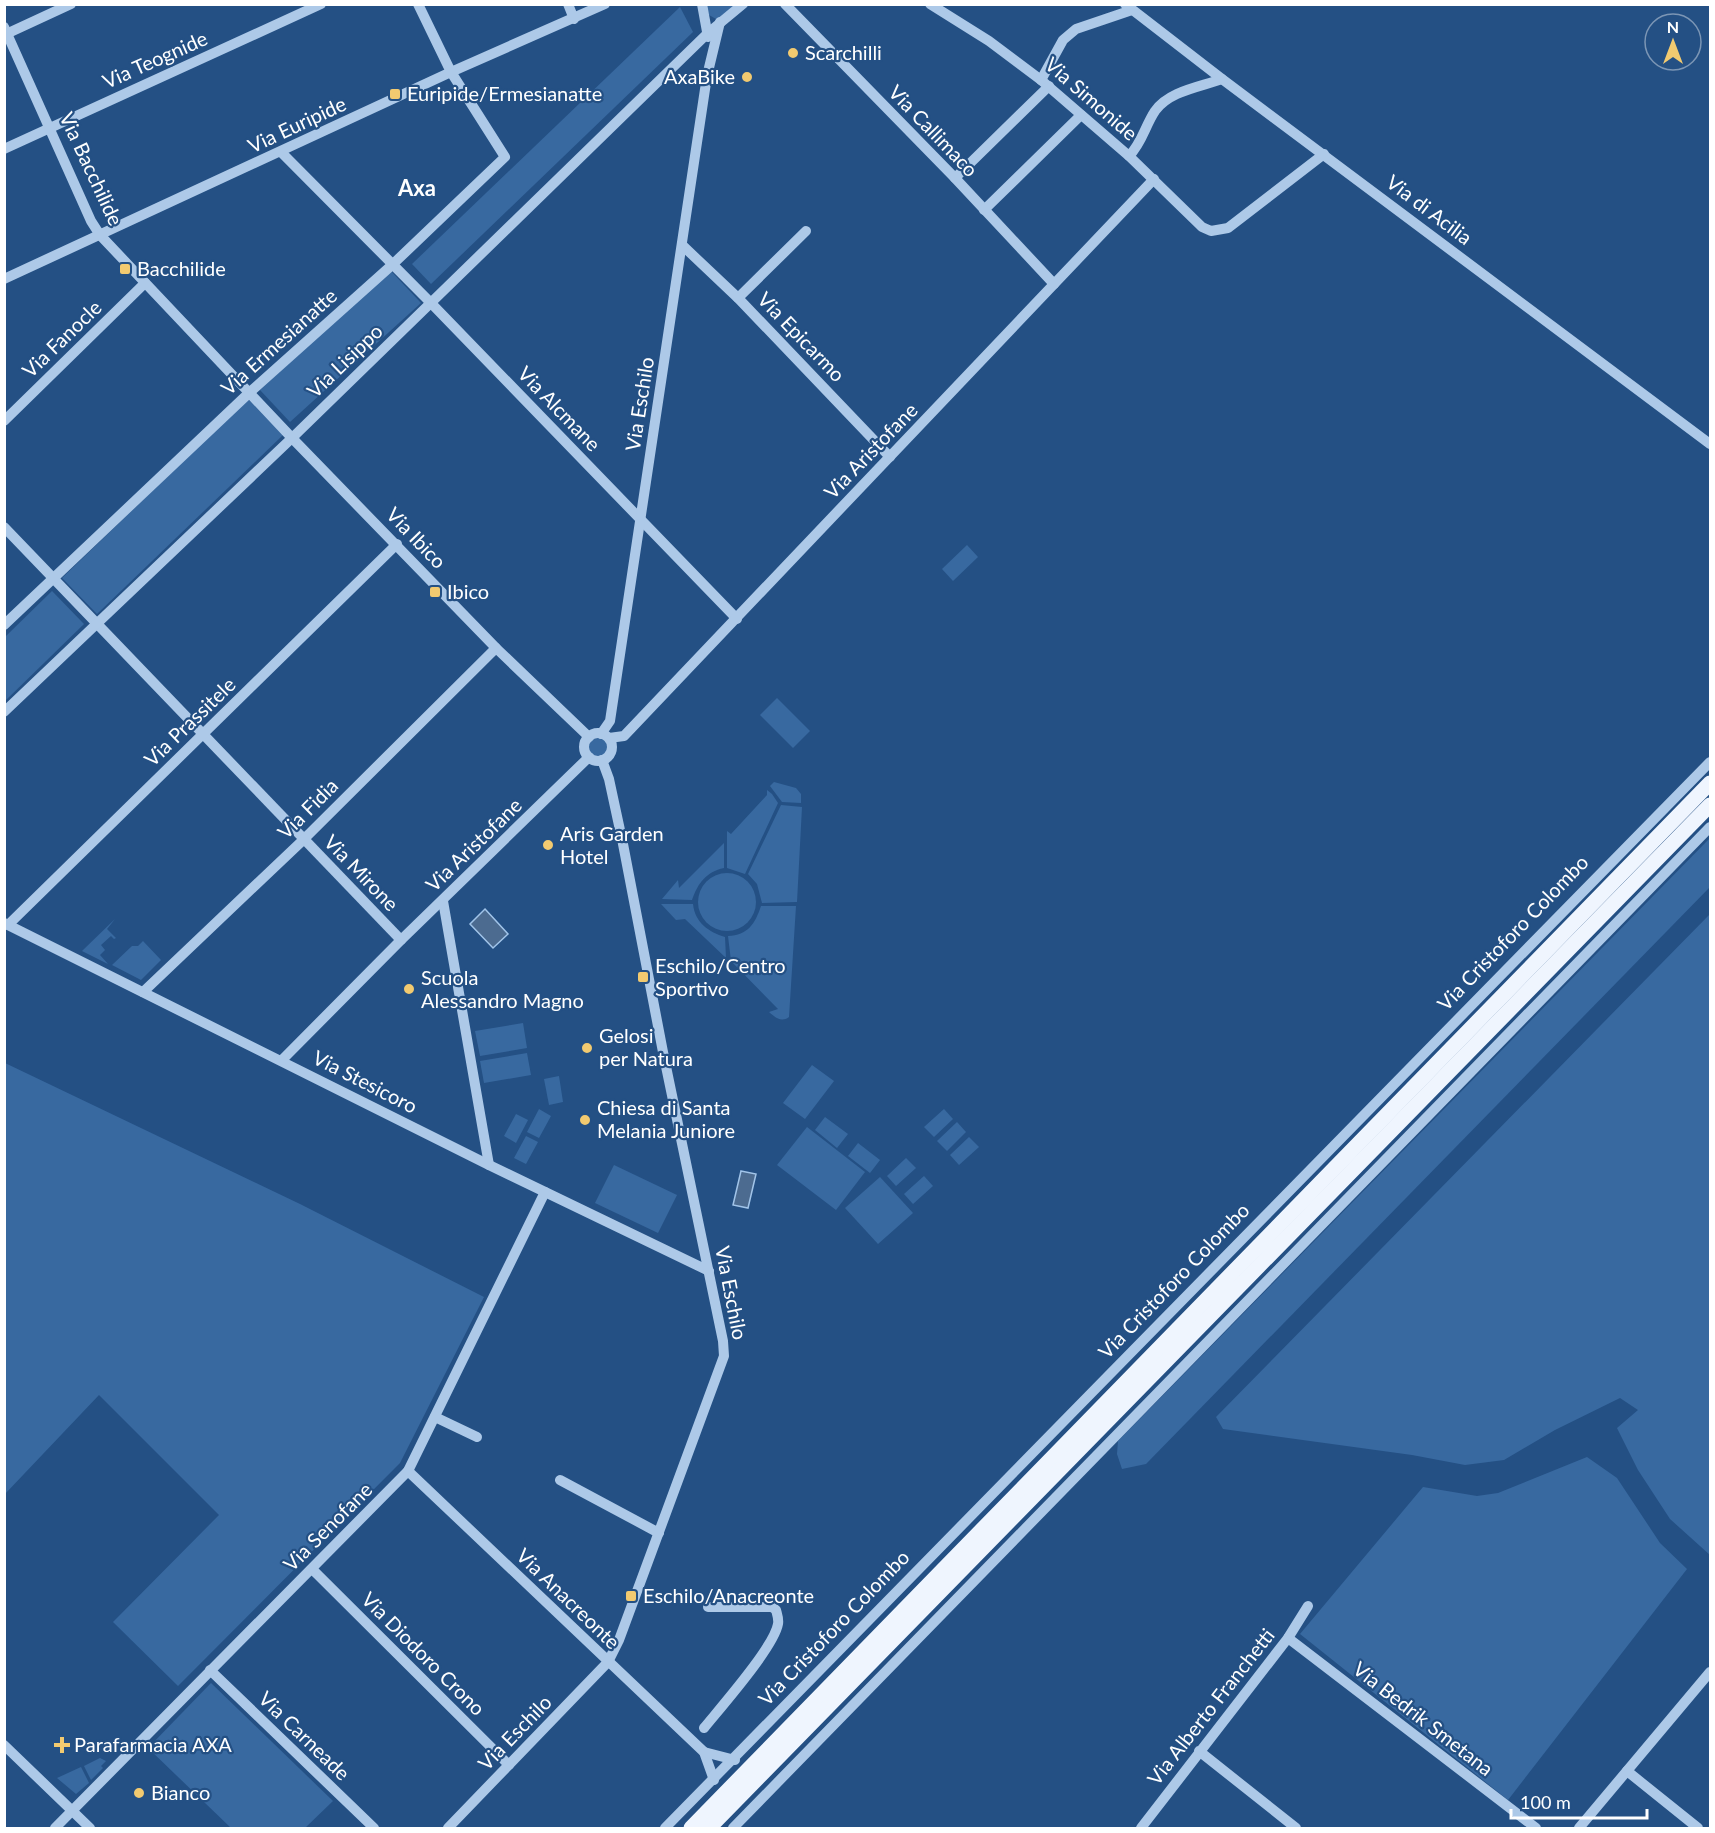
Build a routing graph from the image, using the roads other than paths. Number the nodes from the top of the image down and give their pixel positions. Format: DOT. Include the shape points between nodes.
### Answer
graph roads {
  1 [pos="71,4"];
  2 [pos="321,4"];
  3 [pos="418,4"];
  4 [pos="568,4"];
  5 [pos="605,4"];
  6 [pos="702,4"];
  7 [pos="743,4"];
  8 [pos="785,4"];
  9 [pos="930,4"];
  10 [pos="1129,7"];
  11 [pos="947,8"];
  12 [pos="705,17"];
  13 [pos="574,18"];
  14 [pos="721,22"];
  15 [pos="6,32"];
  16 [pos="708,33"];
  17 [pos="451,72"];
  18 [pos="707,76"];
  19 [pos="1222,80"];
  20 [pos="1045,83"];
  21 [pos="1081,115"];
  22 [pos="51,128"];
  23 [pos="4,149"];
  24 [pos="281,152"];
  25 [pos="1324,154"];
  26 [pos="1129,156"];
  27 [pos="954,178"];
  28 [pos="1154,179"];
  29 [pos="984,210"];
  30 [pos="806,231"];
  31 [pos="100,235"];
  32 [pos="682,244"];
  33 [pos="392,265"];
  34 [pos="4,279"];
  35 [pos="145,283"];
  36 [pos="1054,284"];
  37 [pos="738,298"];
  38 [pos="430,302"];
  39 [pos="250,392"];
  40 [pos="270,413"];
  41 [pos="4,421"];
  42 [pos="292,438"];
  43 [pos="1710,444"];
  44 [pos="890,457"];
  45 [pos="641,518"];
  46 [pos="4,527"];
  47 [pos="397,544"];
  48 [pos="53,578"];
  49 [pos="737,619"];
  50 [pos="96,623"];
  51 [pos="4,625"];
  52 [pos="496,648"];
  53 [pos="4,712"];
  54 [pos="204,735"];
  55 [pos="605,736"];
  56 [pos="589,737"];
  57 [pos="589,757"];
  58 [pos="602,760"];
  59 [pos="1710,762"];
  60 [pos="1710,783"];
  61 [pos="1710,806"];
  62 [pos="1710,827"];
  63 [pos="303,840"];
  64 [pos="443,901"];
  65 [pos="6,924"];
  66 [pos="401,940"];
  67 [pos="143,992"];
  68 [pos="282,1060"];
  69 [pos="489,1165"];
  70 [pos="545,1192"];
  71 [pos="710,1271"];
  72 [pos="435,1417"];
  73 [pos="477,1437"];
  74 [pos="408,1471"];
  75 [pos="560,1480"];
  76 [pos="659,1533"];
  77 [pos="312,1569"];
  78 [pos="1308,1606"];
  79 [pos="708,1607"];
  80 [pos="1288,1638"];
  81 [pos="608,1662"];
  82 [pos="210,1670"];
  83 [pos="1708,1679"];
  84 [pos="704,1728"];
  85 [pos="4,1745"];
  86 [pos="1199,1751"];
  87 [pos="704,1752"];
  88 [pos="735,1760"];
  89 [pos="509,1765"];
  90 [pos="1627,1771"];
  91 [pos="714,1780"];
  92 [pos="72,1811"];
  93 [pos="55,1828"];
  94 [pos="90,1828"];
  95 [pos="374,1828"];
  96 [pos="448,1828"];
  97 [pos="665,1828"];
  98 [pos="691,1828"];
  99 [pos="709,1828"];
  100 [pos="733,1828"];
  101 [pos="1141,1828"];
  102 [pos="1296,1828"];
  103 [pos="1536,1828"];
  104 [pos="1579,1828"];
  105 [pos="1698,1828"];
  1 -- 15 [label="street"];
  2 -- 22 [label="street, Via Teognide"];
  3 -- 17 [label="street"];
  4 -- 13 [label="street"];
  5 -- 13 [label="street, Via Euripide"];
  6 -- 12 [label="street"];
  7 -- 14 [label="street, Via Lisippo"];
  8 -- 27 [label="street, Via Callimaco"];
  9 -- 11 [label="street, Via Simonide"];
  10 -- 19 [label="street, Via di Acilia"];
  10 -- 20 [label="street" via="1076,29 1063,40"];
  11 -- 20 [label="street, Via Simonide"];
  12 -- 14 [label="street"];
  12 -- 16 [label="street"];
  13 -- 17 [label="street, Via Euripide"];
  14 -- 16 [label="street, Via Lisippo"];
  14 -- 18 [label="street"];
  15 -- 22 [label="street, Via Bacchilide"];
  16 -- 18 [label="street"];
  16 -- 38 [label="street, Via Lisippo"];
  17 -- 24 [label="street, Via Euripide"];
  17 -- 33 [label="street, Via Ermesianatte" via="506,157"];
  18 -- 32 [label="street, Via Eschilo"];
  19 -- 25 [label="street, Via di Acilia"];
  19 -- 26 [label="street" via="1163,102"];
  20 -- 21 [label="street, Via Simonide"];
  20 -- 27 [label="street"];
  21 -- 26 [label="street, Via Simonide"];
  21 -- 29 [label="street"];
  22 -- 23 [label="street, Via Teognide"];
  22 -- 31 [label="street, Via Bacchilide"];
  24 -- 31 [label="street, Via Euripide"];
  24 -- 33 [label="street, Via Alcmane"];
  25 -- 28 [label="street, Via Simonide" via="1218,232 1202,227"];
  25 -- 43 [label="street, Via di Acilia"];
  26 -- 28 [label="street, Via Simonide"];
  27 -- 29 [label="street, Via Callimaco"];
  28 -- 36 [label="street, Via Aristofane"];
  29 -- 36 [label="street, Via Callimaco"];
  30 -- 37 [label="street"];
  31 -- 34 [label="street, Via Euripide"];
  31 -- 35 [label="street, Via Bacchilide"];
  32 -- 37 [label="street, Via Epicarmo"];
  32 -- 45 [label="street, Via Eschilo"];
  33 -- 38 [label="street, Via Alcmane"];
  33 -- 39 [label="street, Via Ermesianatte"];
  35 -- 39 [label="street, Via Bacchilide"];
  35 -- 41 [label="street, Via Fanocle"];
  36 -- 44 [label="street, Via Aristofane"];
  37 -- 44 [label="street, Via Epicarmo"];
  38 -- 42 [label="street, Via Lisippo"];
  38 -- 45 [label="street, Via Alcmane"];
  39 -- 40 [label="street, Via Bacchilide"];
  39 -- 48 [label="street, Via Ermesianatte"];
  40 -- 42 [label="street, Via Ibico"];
  42 -- 47 [label="street, Via Ibico"];
  42 -- 50 [label="street, Via Lisippo"];
  44 -- 49 [label="street, Via Aristofane"];
  45 -- 49 [label="street, Via Alcmane"];
  45 -- 55 [label="street, Via Eschilo"];
  46 -- 48 [label="street, Via Mirone"];
  47 -- 52 [label="street, Via Ibico"];
  47 -- 54 [label="street, Via Prassitele"];
  48 -- 50 [label="street, Via Mirone"];
  48 -- 51 [label="street, Via Ermesianatte"];
  49 -- 55 [label="street, Via Aristofane" via="624,736"];
  50 -- 53 [label="street, Via Lisippo"];
  50 -- 54 [label="street, Via Mirone"];
  52 -- 56 [label="street, Via Ibico"];
  52 -- 63 [label="street, Via Fidia"];
  54 -- 63 [label="street, Via Mirone"];
  54 -- 65 [label="street, Via Prassitele"];
  55 -- 56 [label="street"];
  55 -- 58 [label="street" via="612,749"];
  56 -- 57 [label="street" via="584,747"];
  57 -- 58 [label="street"];
  57 -- 64 [label="street, Via Aristofane"];
  58 -- 71 [label="street, Via Eschilo"];
  59 -- 88 [label="street, Via Cristoforo Colombo"];
  60 -- 98 [label="main road, Via Cristoforo Colombo"];
  61 -- 99 [label="main road"];
  62 -- 100 [label="street"];
  63 -- 66 [label="street, Via Mirone"];
  63 -- 67 [label="street, Via Fidia"];
  64 -- 66 [label="street, Via Aristofane"];
  64 -- 69 [label="street"];
  65 -- 67 [label="street, Via Stesicoro"];
  66 -- 68 [label="street, Via Aristofane"];
  67 -- 68 [label="street, Via Stesicoro"];
  68 -- 69 [label="street, Via Stesicoro"];
  69 -- 70 [label="street, Via Stesicoro"];
  70 -- 71 [label="street, Via Stesicoro"];
  70 -- 72 [label="street, Via Senofane"];
  71 -- 76 [label="street, Via Eschilo" via="724,1356"];
  72 -- 73 [label="street"];
  72 -- 74 [label="street, Via Senofane"];
  74 -- 77 [label="street, Via Senofane"];
  74 -- 81 [label="street, Via Anacreonte"];
  75 -- 76 [label="street"];
  76 -- 81 [label="street, Via Eschilo"];
  77 -- 82 [label="street, Via Senofane"];
  77 -- 89 [label="street, Via Diodoro Crono"];
  78 -- 80 [label="street, Via Alberto Franchetti"];
  79 -- 84 [label="street" via="772,1607 777,1610 778,1623 763,1653"];
  80 -- 86 [label="street, Via Alberto Franchetti"];
  80 -- 103 [label="street, Via Bedrik Smetana"];
  81 -- 87 [label="street, Via Anacreonte"];
  81 -- 89 [label="street, Via Eschilo"];
  82 -- 92 [label="street, Via Senofane"];
  82 -- 95 [label="street, Via Carneade"];
  83 -- 90 [label="street"];
  85 -- 92 [label="street"];
  86 -- 101 [label="street, Via Alberto Franchetti"];
  86 -- 102 [label="street"];
  87 -- 88 [label="street, Via Anacreonte"];
  87 -- 91 [label="street, Via Anacreonte"];
  88 -- 91 [label="street, Via Cristoforo Colombo"];
  89 -- 96 [label="street, Via Eschilo"];
  90 -- 104 [label="street"];
  90 -- 105 [label="street"];
  91 -- 97 [label="street, Via Cristoforo Colombo"];
  92 -- 93 [label="street, Via Senofane"];
  92 -- 94 [label="street"];
}
